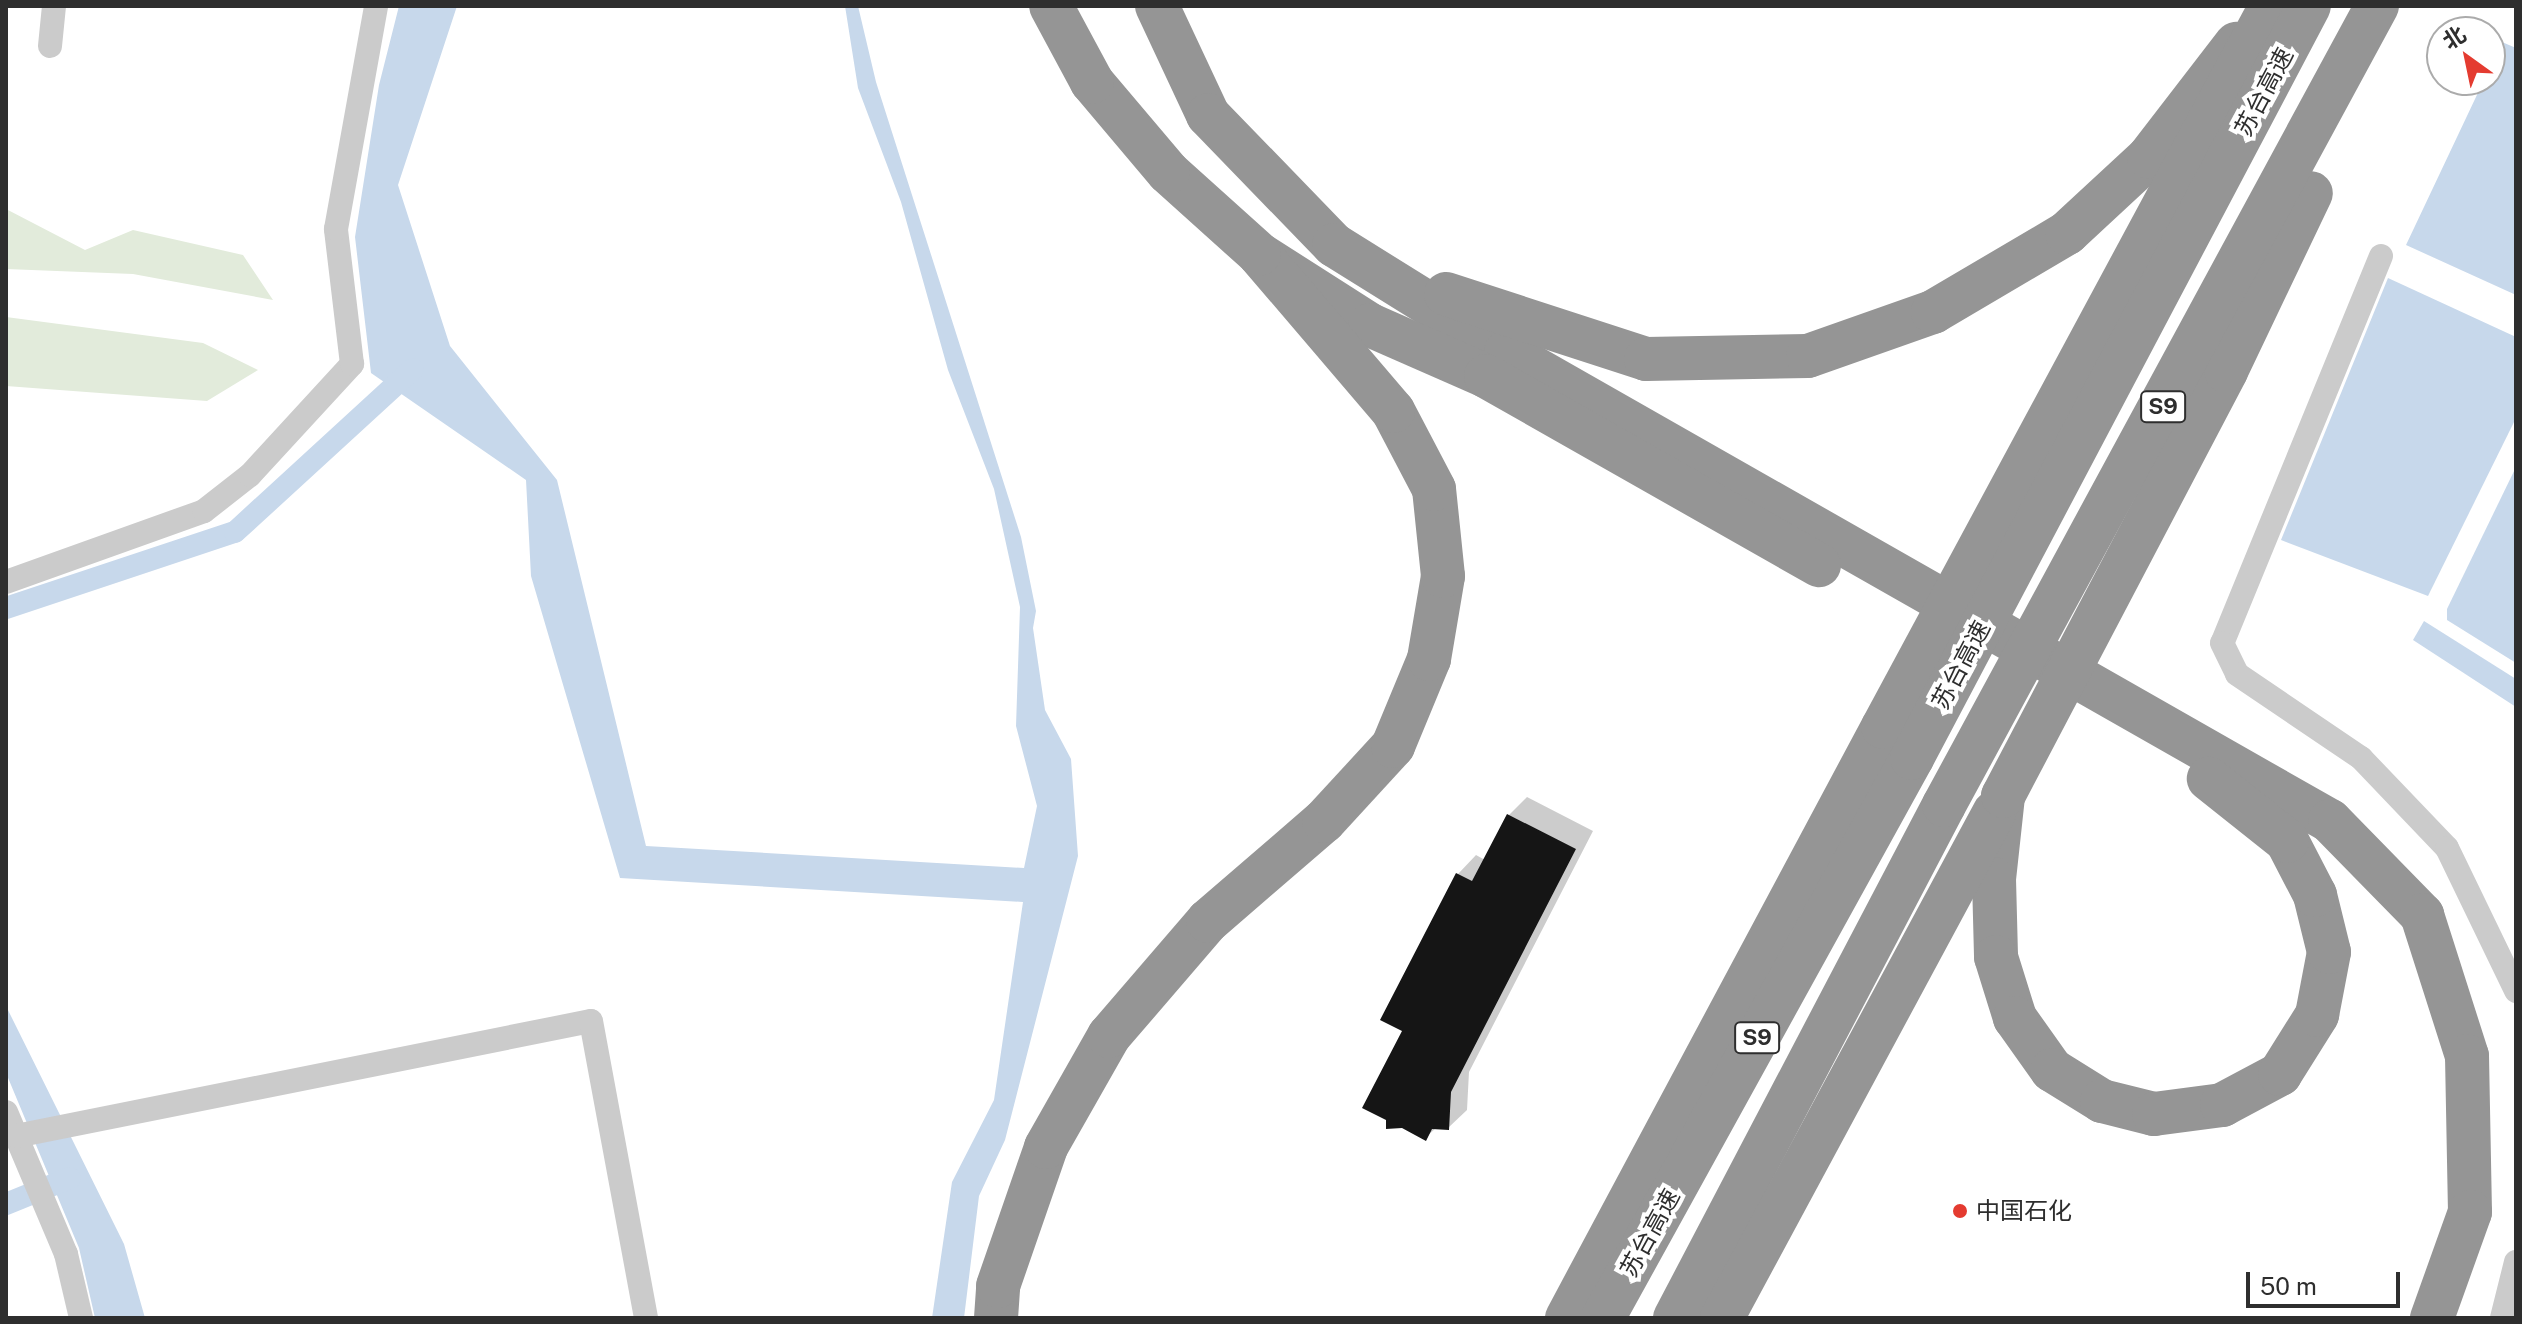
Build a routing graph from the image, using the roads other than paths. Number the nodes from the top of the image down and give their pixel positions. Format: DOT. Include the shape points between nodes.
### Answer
graph roads {
  1 [pos="54,6"];
  2 [pos="376,6"];
  3 [pos="1051,6"];
  4 [pos="1157,6"];
  5 [pos="2268,6"];
  6 [pos="2309,6"];
  7 [pos="2377,6"];
  8 [pos="2396,6"];
  9 [pos="50,46"];
  10 [pos="1259,254"];
  11 [pos="2381,256"];
  12 [pos="1372,268"];
  13 [pos="6,582"];
  14 [pos="1897,742"];
  15 [pos="2003,796"];
  16 [pos="2516,991"];
  17 [pos="6,1112"];
  18 [pos="16,1136"];
  19 [pos="2516,1262"];
  20 [pos="81,1318"];
  21 [pos="646,1318"];
  22 [pos="996,1318"];
  23 [pos="1567,1318"];
  24 [pos="1603,1318"];
  25 [pos="1675,1318"];
  26 [pos="1722,1318"];
  27 [pos="2432,1318"];
  28 [pos="2502,1318"];
  1 -- 9 [label="street"];
  2 -- 13 [label="street" via="336,229 352,364 250,475 204,511"];
  3 -- 10 [label="highway" via="1092,82 1168,172"];
  4 -- 12 [label="highway" via="1208,115 1334,245"];
  5 -- 12 [label="highway" via="2149,157 2079,222 1933,312 1808,356 1646,359"];
  5 -- 14 [label="highway, bridge"];
  6 -- 14 [label="highway, 苏台高速 / S9, bridge"];
  7 -- 25 [label="highway, S9, bridge" via="2334,94 1944,805"];
  8 -- 15 [label="highway, bridge" via="2226,371"];
  10 -- 15 [label="highway" via="1370,325 1486,376 2222,786 2287,841 2315,895 2329,952 2317,1015 2280,1074 2222,1105 2154,1114 2102,1101 2052,1070 2015,1018 1996,957 1994,879"];
  10 -- 22 [label="highway" via="1393,411 1434,489 1443,576 1429,659 1393,746 1324,821 1208,921 1109,1036 1046,1147 998,1286"];
  11 -- 16 [label="street" via="2222,643 2237,674 2361,758 2447,848"];
  12 -- 27 [label="highway" via="1506,352 2330,821 2422,915 2467,1056 2470,1212"];
  14 -- 23 [label="highway"];
  14 -- 24 [label="highway, 苏台高速 / S9"];
  15 -- 26 [label="highway"];
  17 -- 18 [label="street"];
  18 -- 20 [label="street" via="66,1254"];
  18 -- 21 [label="street" via="591,1021"];
  19 -- 28 [label="street"];
}
